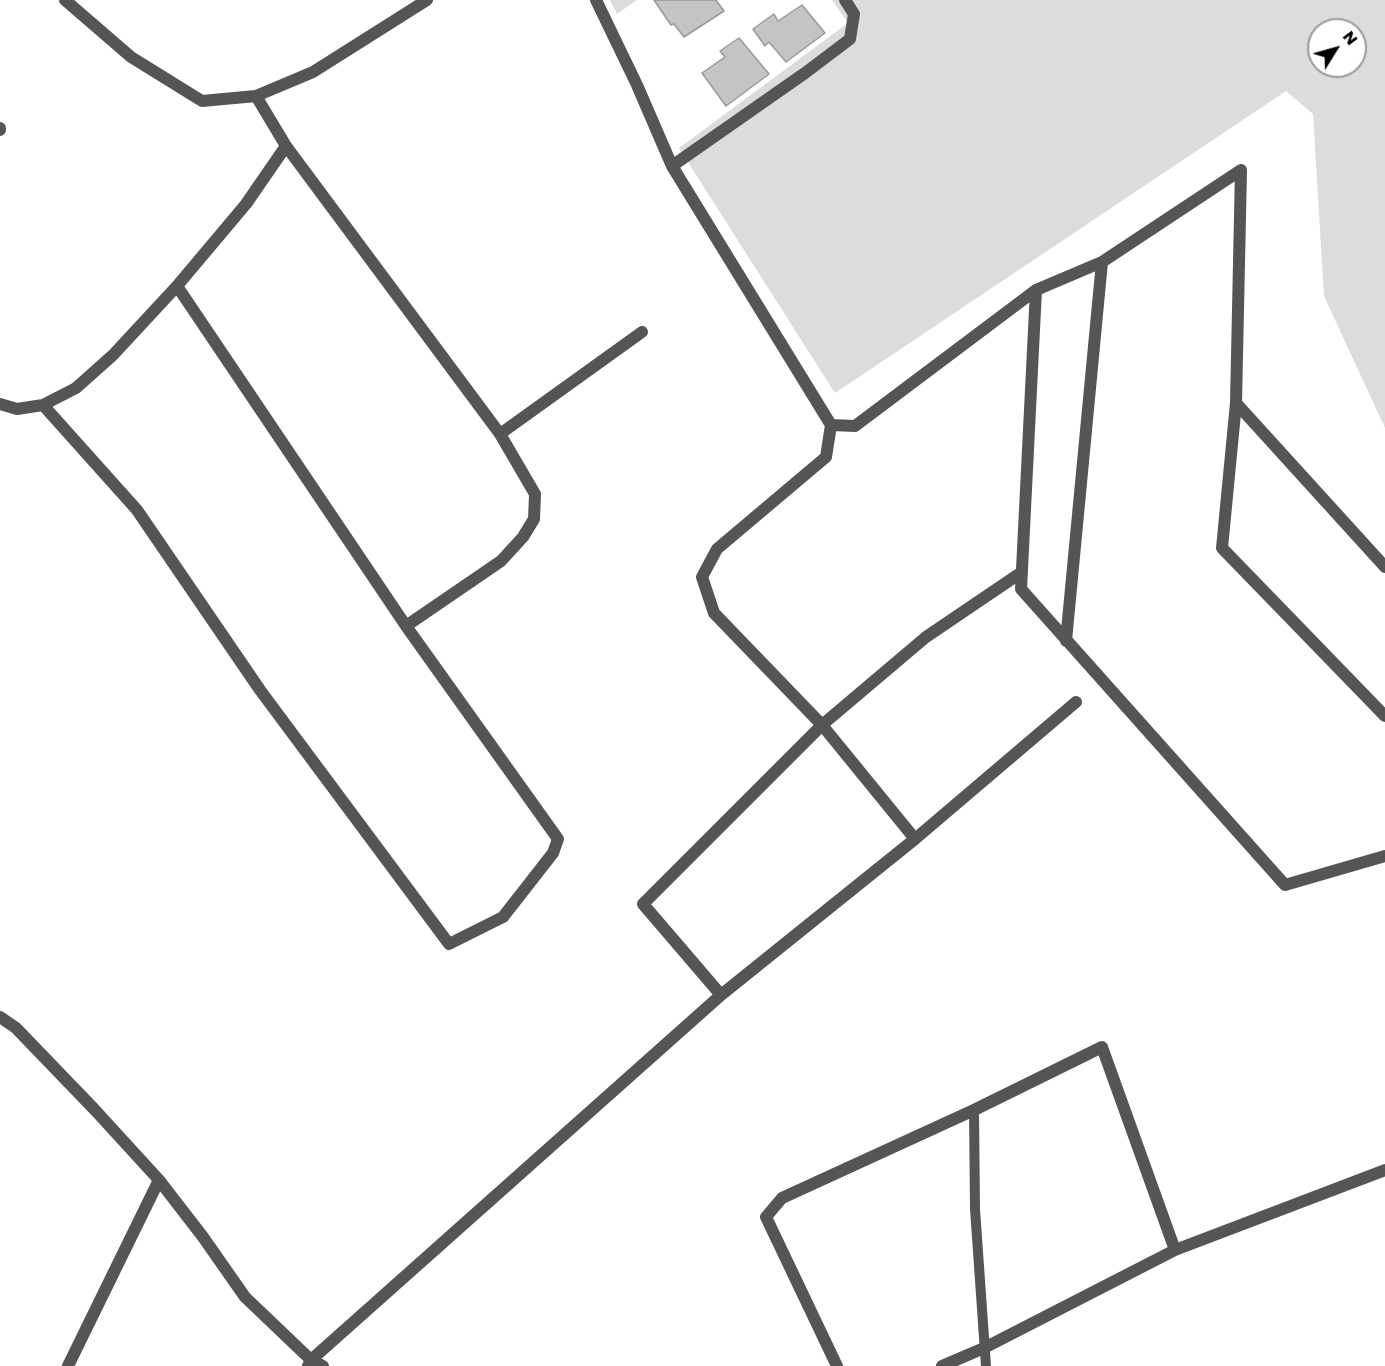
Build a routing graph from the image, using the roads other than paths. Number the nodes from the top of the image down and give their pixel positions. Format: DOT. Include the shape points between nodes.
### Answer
graph roads {
  1 [pos="65,0"];
  2 [pos="428,0"];
  3 [pos="596,0"];
  4 [pos="845,0"];
  5 [pos="256,96"];
  6 [pos="286,146"];
  7 [pos="672,166"];
  8 [pos="1102,262"];
  9 [pos="177,286"];
  10 [pos="1036,290"];
  11 [pos="642,332"];
  12 [pos="1236,403"];
  13 [pos="0,404"];
  14 [pos="43,405"];
  15 [pos="831,425"];
  16 [pos="500,434"];
  17 [pos="1385,567"];
  18 [pos="1022,572"];
  19 [pos="406,626"];
  20 [pos="1066,640"];
  21 [pos="1076,702"];
  22 [pos="1385,716"];
  23 [pos="822,725"];
  24 [pos="915,839"];
  25 [pos="1385,856"];
  26 [pos="721,995"];
  27 [pos="0,1017"];
  28 [pos="974,1110"];
  29 [pos="1385,1170"];
  30 [pos="159,1180"];
  31 [pos="1175,1250"];
  32 [pos="984,1348"];
  33 [pos="310,1363"];
  34 [pos="68,1366"];
  35 [pos="323,1366"];
  36 [pos="837,1366"];
  37 [pos="942,1366"];
  38 [pos="986,1366"];
  1 -- 5 [label="street" via="131,57 202,101"];
  2 -- 5 [label="street" via="313,72"];
  3 -- 7 [label="street"];
  4 -- 7 [label="street" via="855,14 849,39"];
  5 -- 6 [label="street"];
  6 -- 9 [label="street" via="246,204"];
  6 -- 16 [label="street"];
  7 -- 15 [label="street"];
  8 -- 10 [label="street"];
  8 -- 12 [label="street" via="1241,170"];
  8 -- 20 [label="street"];
  9 -- 14 [label="street" via="113,355 76,388"];
  9 -- 19 [label="street"];
  10 -- 15 [label="street" via="855,426"];
  10 -- 18 [label="street"];
  11 -- 16 [label="street"];
  12 -- 17 [label="street"];
  12 -- 22 [label="street" via="1222,548"];
  13 -- 14 [label="street" via="17,409"];
  14 -- 19 [label="street" via="137,510 260,690 449,944 503,917 553,853 558,839"];
  15 -- 23 [label="street" via="826,457 717,549 702,577 714,614"];
  16 -- 19 [label="street" via="535,494 534,519 501,561"];
  18 -- 20 [label="street" via="1021,590"];
  18 -- 23 [label="street" via="926,637"];
  20 -- 25 [label="street" via="1285,885"];
  21 -- 24 [label="street"];
  23 -- 24 [label="street"];
  23 -- 26 [label="street" via="643,904"];
  24 -- 26 [label="street"];
  26 -- 33 [label="street"];
  27 -- 30 [label="street" via="16,1028"];
  28 -- 31 [label="street" via="1102,1047"];
  28 -- 32 [label="lane" via="975,1209"];
  28 -- 36 [label="street" via="782,1198 766,1216"];
  29 -- 31 [label="street"];
  30 -- 33 [label="street" via="245,1297"];
  30 -- 34 [label="street"];
  31 -- 32 [label="street"];
  32 -- 37 [label="street"];
  32 -- 38 [label="lane"];
  33 -- 35 [label="street"];
}
